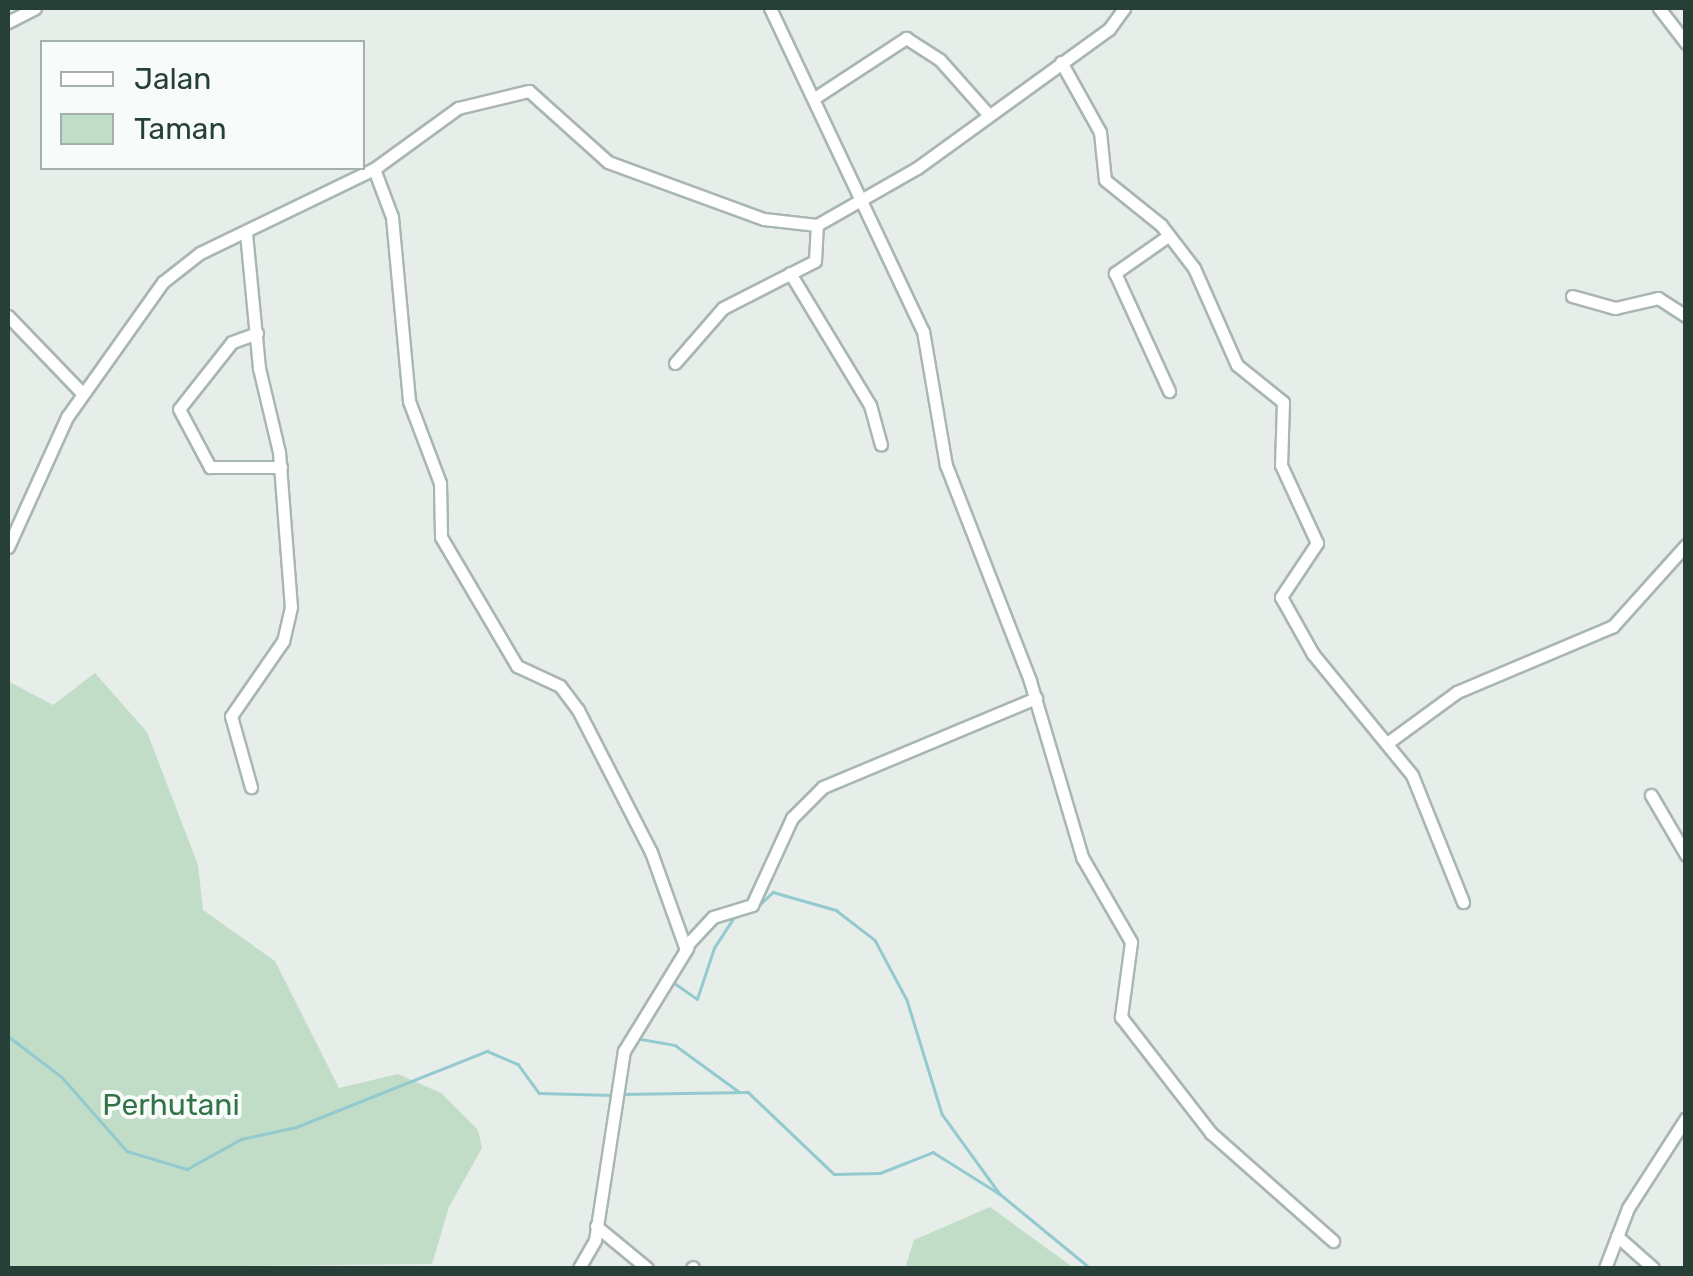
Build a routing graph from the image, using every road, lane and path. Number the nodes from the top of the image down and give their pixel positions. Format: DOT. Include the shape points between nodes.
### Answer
graph roads {
  1 [pos="35,8"];
  2 [pos="770,8"];
  3 [pos="1124,8"];
  4 [pos="1659,8"];
  5 [pos="8,22"];
  6 [pos="1686,43"];
  7 [pos="1061,62"];
  8 [pos="816,97"];
  9 [pos="988,114"];
  10 [pos="374,169"];
  11 [pos="867,198"];
  12 [pos="817,225"];
  13 [pos="246,232"];
  14 [pos="1168,236"];
  15 [pos="790,273"];
  16 [pos="1572,296"];
  17 [pos="8,316"];
  18 [pos="1686,316"];
  19 [pos="257,333"];
  20 [pos="675,363"];
  21 [pos="1169,391"];
  22 [pos="82,393"];
  23 [pos="881,445"];
  24 [pos="280,467"];
  25 [pos="1686,545"];
  26 [pos="8,546"];
  27 [pos="1036,698"];
  28 [pos="1390,740"];
  29 [pos="252,788"];
  30 [pos="1651,795"];
  31 [pos="1686,855"];
  32 [pos="1464,902"];
  33 [pos="686,948"];
  34 [pos="1686,1118"];
  35 [pos="596,1226"];
  36 [pos="1618,1236"];
  37 [pos="1334,1241"];
  38 [pos="580,1268"];
  39 [pos="648,1268"];
  40 [pos="1605,1268"];
  41 [pos="1653,1268"];
  1 -- 5 [label="street"];
  2 -- 8 [label="street"];
  3 -- 7 [label="street"];
  4 -- 6 [label="street"];
  7 -- 9 [label="street"];
  7 -- 14 [label="street" via="1100,132 1105,180"];
  8 -- 9 [label="street" via="906,38 940,60"];
  8 -- 11 [label="street"];
  9 -- 11 [label="street"];
  10 -- 12 [label="street" via="458,108 529,91 608,162 764,219"];
  10 -- 13 [label="street"];
  10 -- 33 [label="street" via="392,217 409,401 440,484 441,537 517,666 560,686 578,710 651,852"];
  11 -- 12 [label="street"];
  11 -- 27 [label="street" via="923,331 946,465"];
  12 -- 15 [label="street" via="817,257"];
  13 -- 19 [label="street"];
  13 -- 22 [label="street" via="163,282"];
  14 -- 21 [label="street" via="1115,273"];
  14 -- 28 [label="street" via="1194,268 1231,356 1286,412 1280,465 1317,543 1281,588 1284,606 1313,654"];
  15 -- 20 [label="street" via="723,308"];
  15 -- 23 [label="street" via="870,405"];
  16 -- 18 [label="street" via="1615,308 1658,298"];
  17 -- 22 [label="street"];
  19 -- 24 [label="street"];
  19 -- 24 [label="street" via="232,342 179,409 210,467"];
  22 -- 26 [label="street"];
  24 -- 29 [label="street" via="290,618 231,721"];
  25 -- 28 [label="street" via="1660,564 1613,626 1457,692"];
  27 -- 33 [label="street" via="824,787 792,818 768,886 748,910 714,917"];
  27 -- 37 [label="street" via="1082,856 1128,934 1124,1023 1211,1133"];
  28 -- 32 [label="street"];
  30 -- 31 [label="street"];
  33 -- 35 [label="street" via="635,1028 614,1094"];
  34 -- 36 [label="street"];
  35 -- 38 [label="street"];
  35 -- 39 [label="street"];
  36 -- 40 [label="street"];
  36 -- 41 [label="street"];
}
